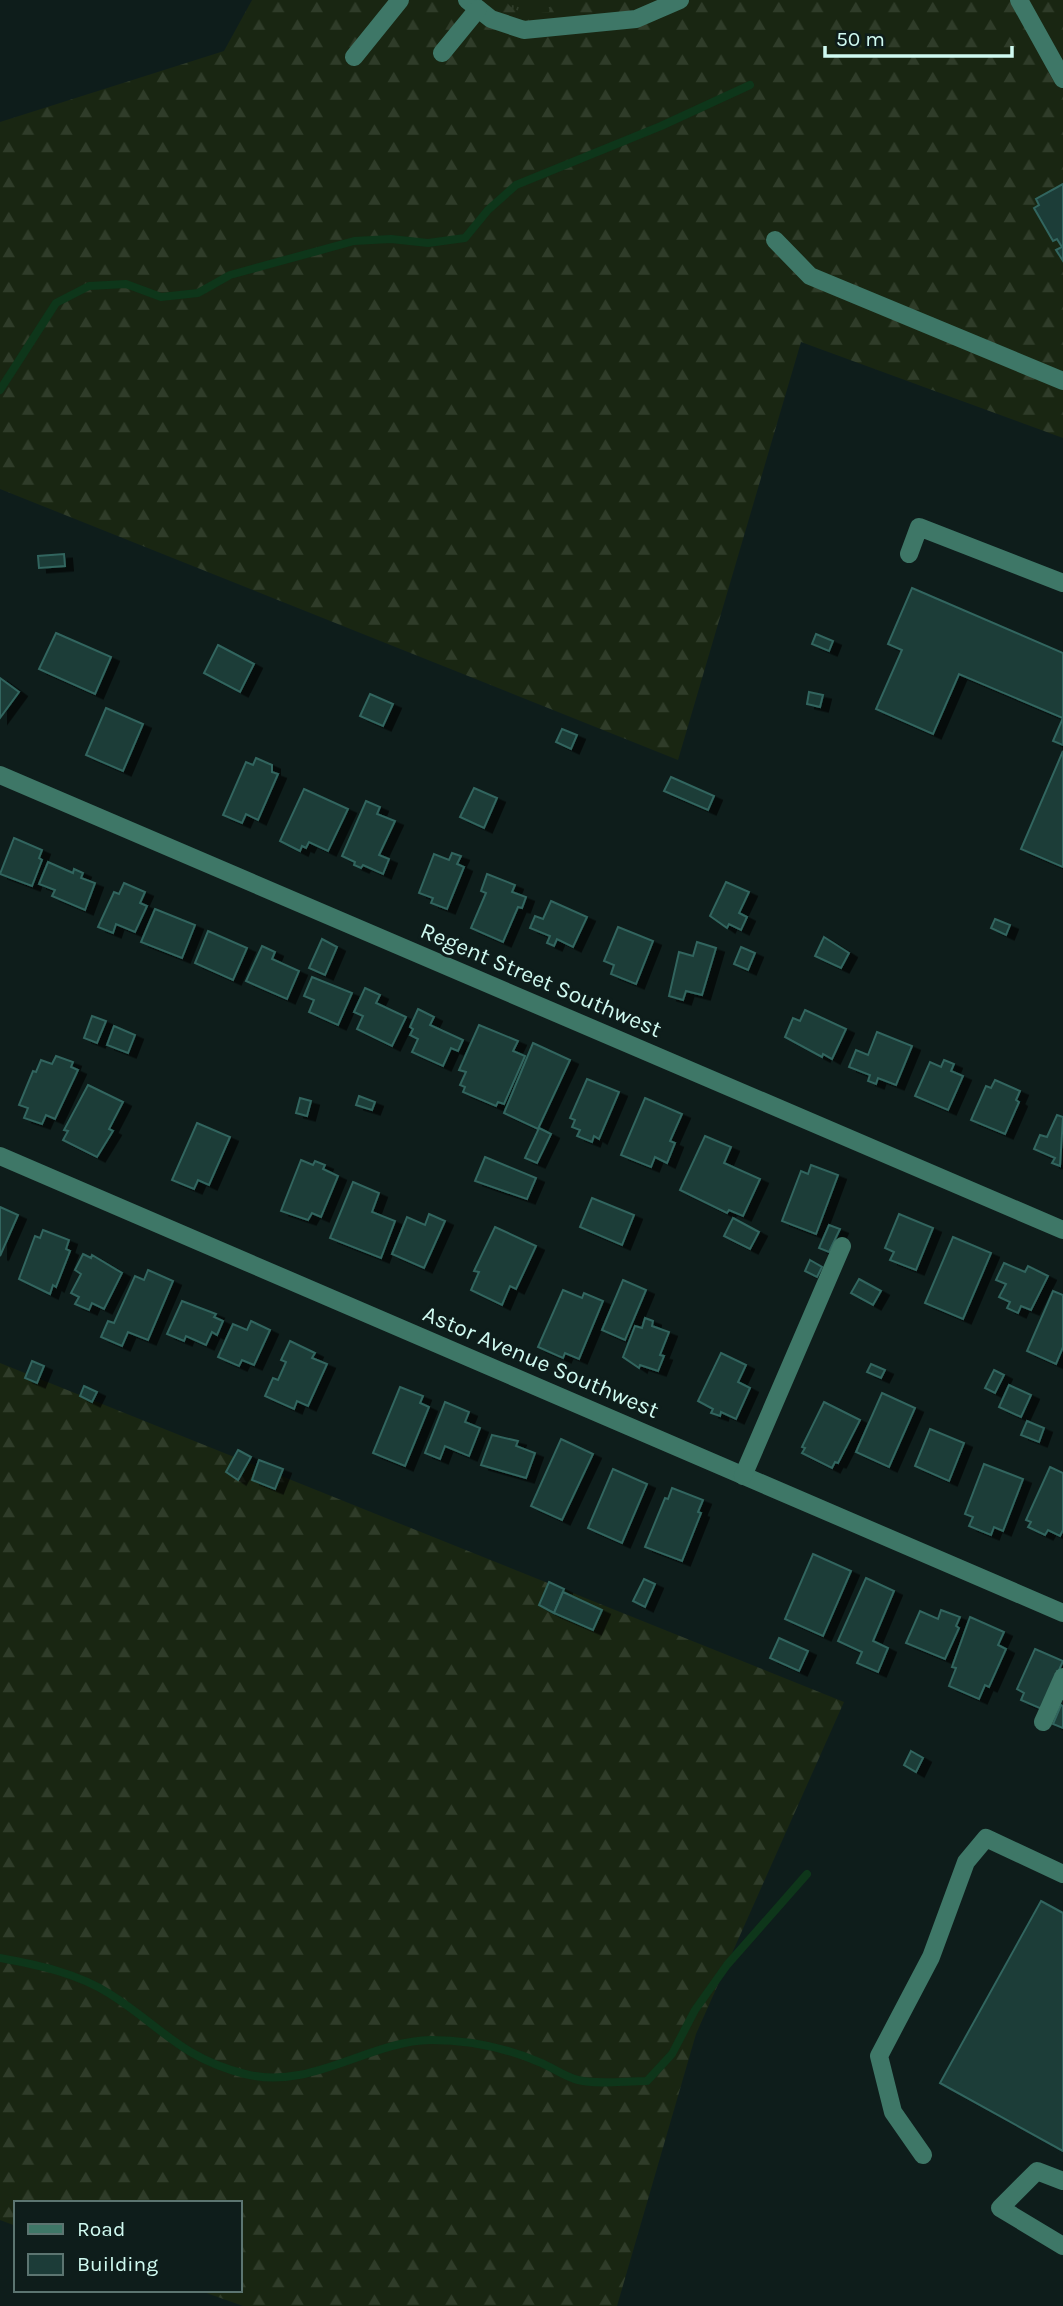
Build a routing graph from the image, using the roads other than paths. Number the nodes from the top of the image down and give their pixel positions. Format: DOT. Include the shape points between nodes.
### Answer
graph roads {
  1 [pos="400,0"];
  2 [pos="680,0"];
  3 [pos="1019,0"];
  4 [pos="472,4"];
  5 [pos="442,53"];
  6 [pos="354,57"];
  7 [pos="1063,79"];
  8 [pos="775,240"];
  9 [pos="1063,380"];
  10 [pos="909,554"];
  11 [pos="1063,583"];
  12 [pos="0,775"];
  13 [pos="0,1156"];
  14 [pos="1063,1230"];
  15 [pos="842,1246"];
  16 [pos="743,1476"];
  17 [pos="1063,1613"];
  18 [pos="1063,1677"];
  19 [pos="1043,1722"];
  20 [pos="1063,1874"];
  21 [pos="923,2155"];
  22 [pos="1063,2181"];
  23 [pos="1063,2246"];
  1 -- 6 [label="street"];
  2 -- 4 [label="street" via="636,19 524,30 491,19"];
  3 -- 7 [label="street"];
  4 -- 5 [label="street"];
  8 -- 9 [label="street" via="810,276"];
  10 -- 11 [label="street" via="919,527"];
  12 -- 14 [label="street, Regent Street Southwest"];
  13 -- 16 [label="street, Astor Avenue Southwest"];
  15 -- 16 [label="street"];
  16 -- 17 [label="street, Astor Avenue Southwest"];
  18 -- 19 [label="street"];
  20 -- 21 [label="street" via="986,1839 966,1862 930,1957 879,2056 893,2112"];
  22 -- 23 [label="street" via="1037,2171 1000,2208"];
}
